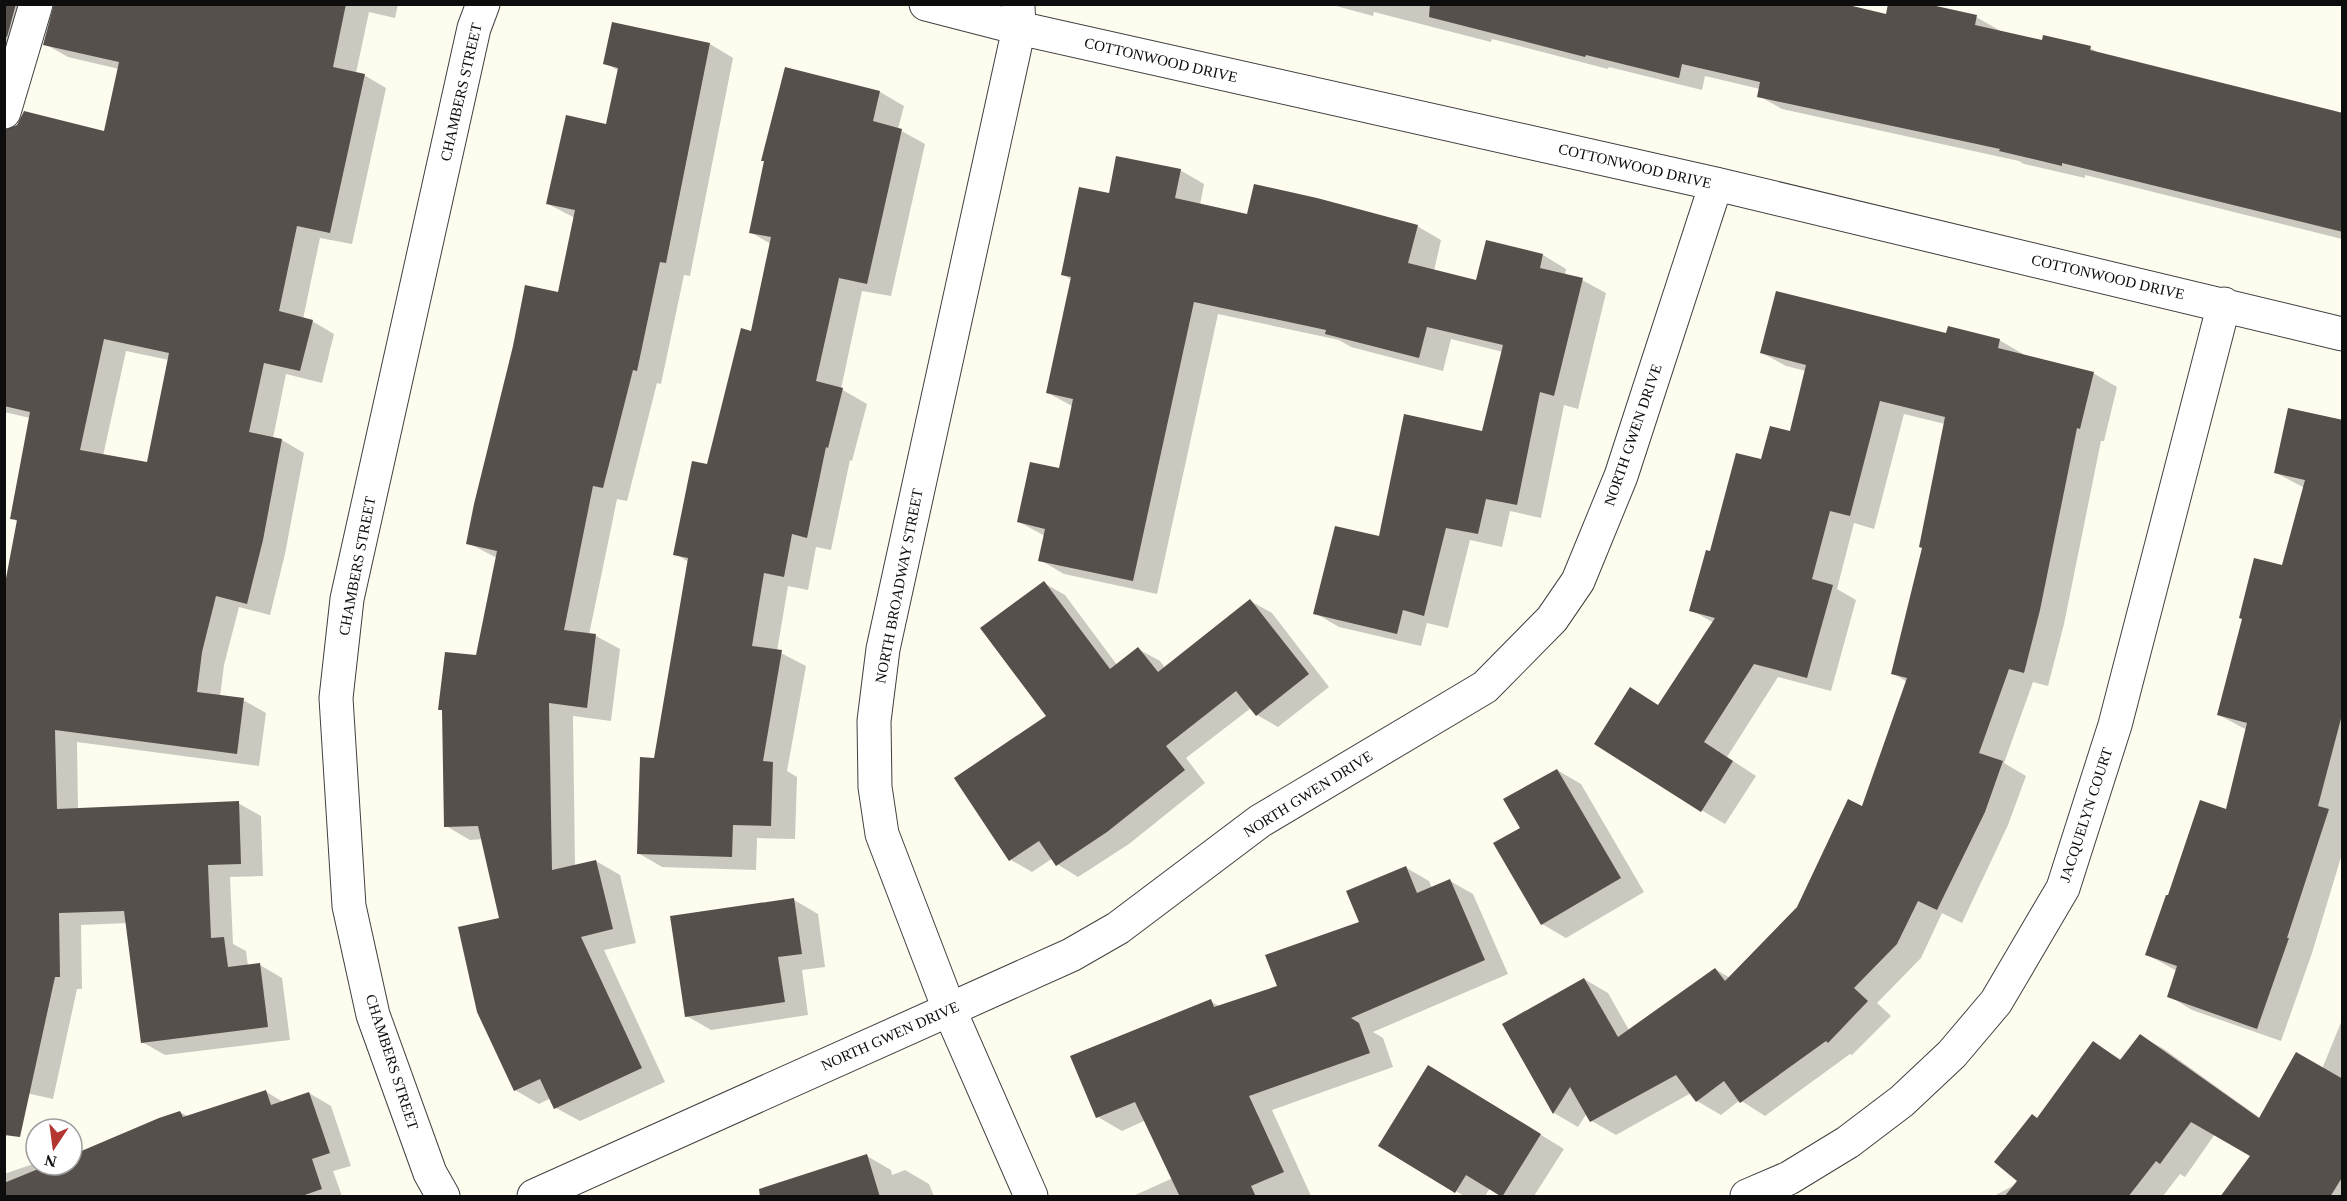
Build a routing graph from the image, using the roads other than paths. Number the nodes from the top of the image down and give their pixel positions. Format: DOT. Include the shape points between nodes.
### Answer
graph roads {
  1 [pos="36,4"];
  2 [pos="483,4"];
  3 [pos="926,4"];
  4 [pos="1041,4"];
  5 [pos="1018,16"];
  6 [pos="4,112"];
  7 [pos="1716,184"];
  8 [pos="2224,304"];
  9 [pos="2343,334"];
  10 [pos="949,1009"];
  11 [pos="443,1197"];
  12 [pos="534,1197"];
  13 [pos="1031,1197"];
  14 [pos="1747,1197"];
  1 -- 6 [label="street"];
  2 -- 11 [label="street, CHAMBERS STREET" via="474,28 347,599 336,698 349,906 374,1015 430,1173"];
  3 -- 5 [label="street, COTTONWOOD DRIVE"];
  4 -- 5 [label="street"];
  5 -- 7 [label="street, COTTONWOOD DRIVE"];
  5 -- 10 [label="street, NORTH BROADWAY STREET" via="883,650 874,721 875,787 882,834"];
  7 -- 8 [label="street, COTTONWOOD DRIVE"];
  7 -- 10 [label="street, NORTH GWEN DRIVE" via="1621,476 1578,581 1552,619 1485,687 1260,821 1118,928 1071,955"];
  8 -- 9 [label="street, COTTONWOOD DRIVE"];
  8 -- 14 [label="street, JACQUELYN COURT" via="2115,725 2063,888 1996,1002 1952,1054 1902,1101 1848,1142 1790,1178"];
  10 -- 12 [label="street, NORTH GWEN DRIVE"];
  10 -- 13 [label="street, NORTH BROADWAY STREET"];
}
